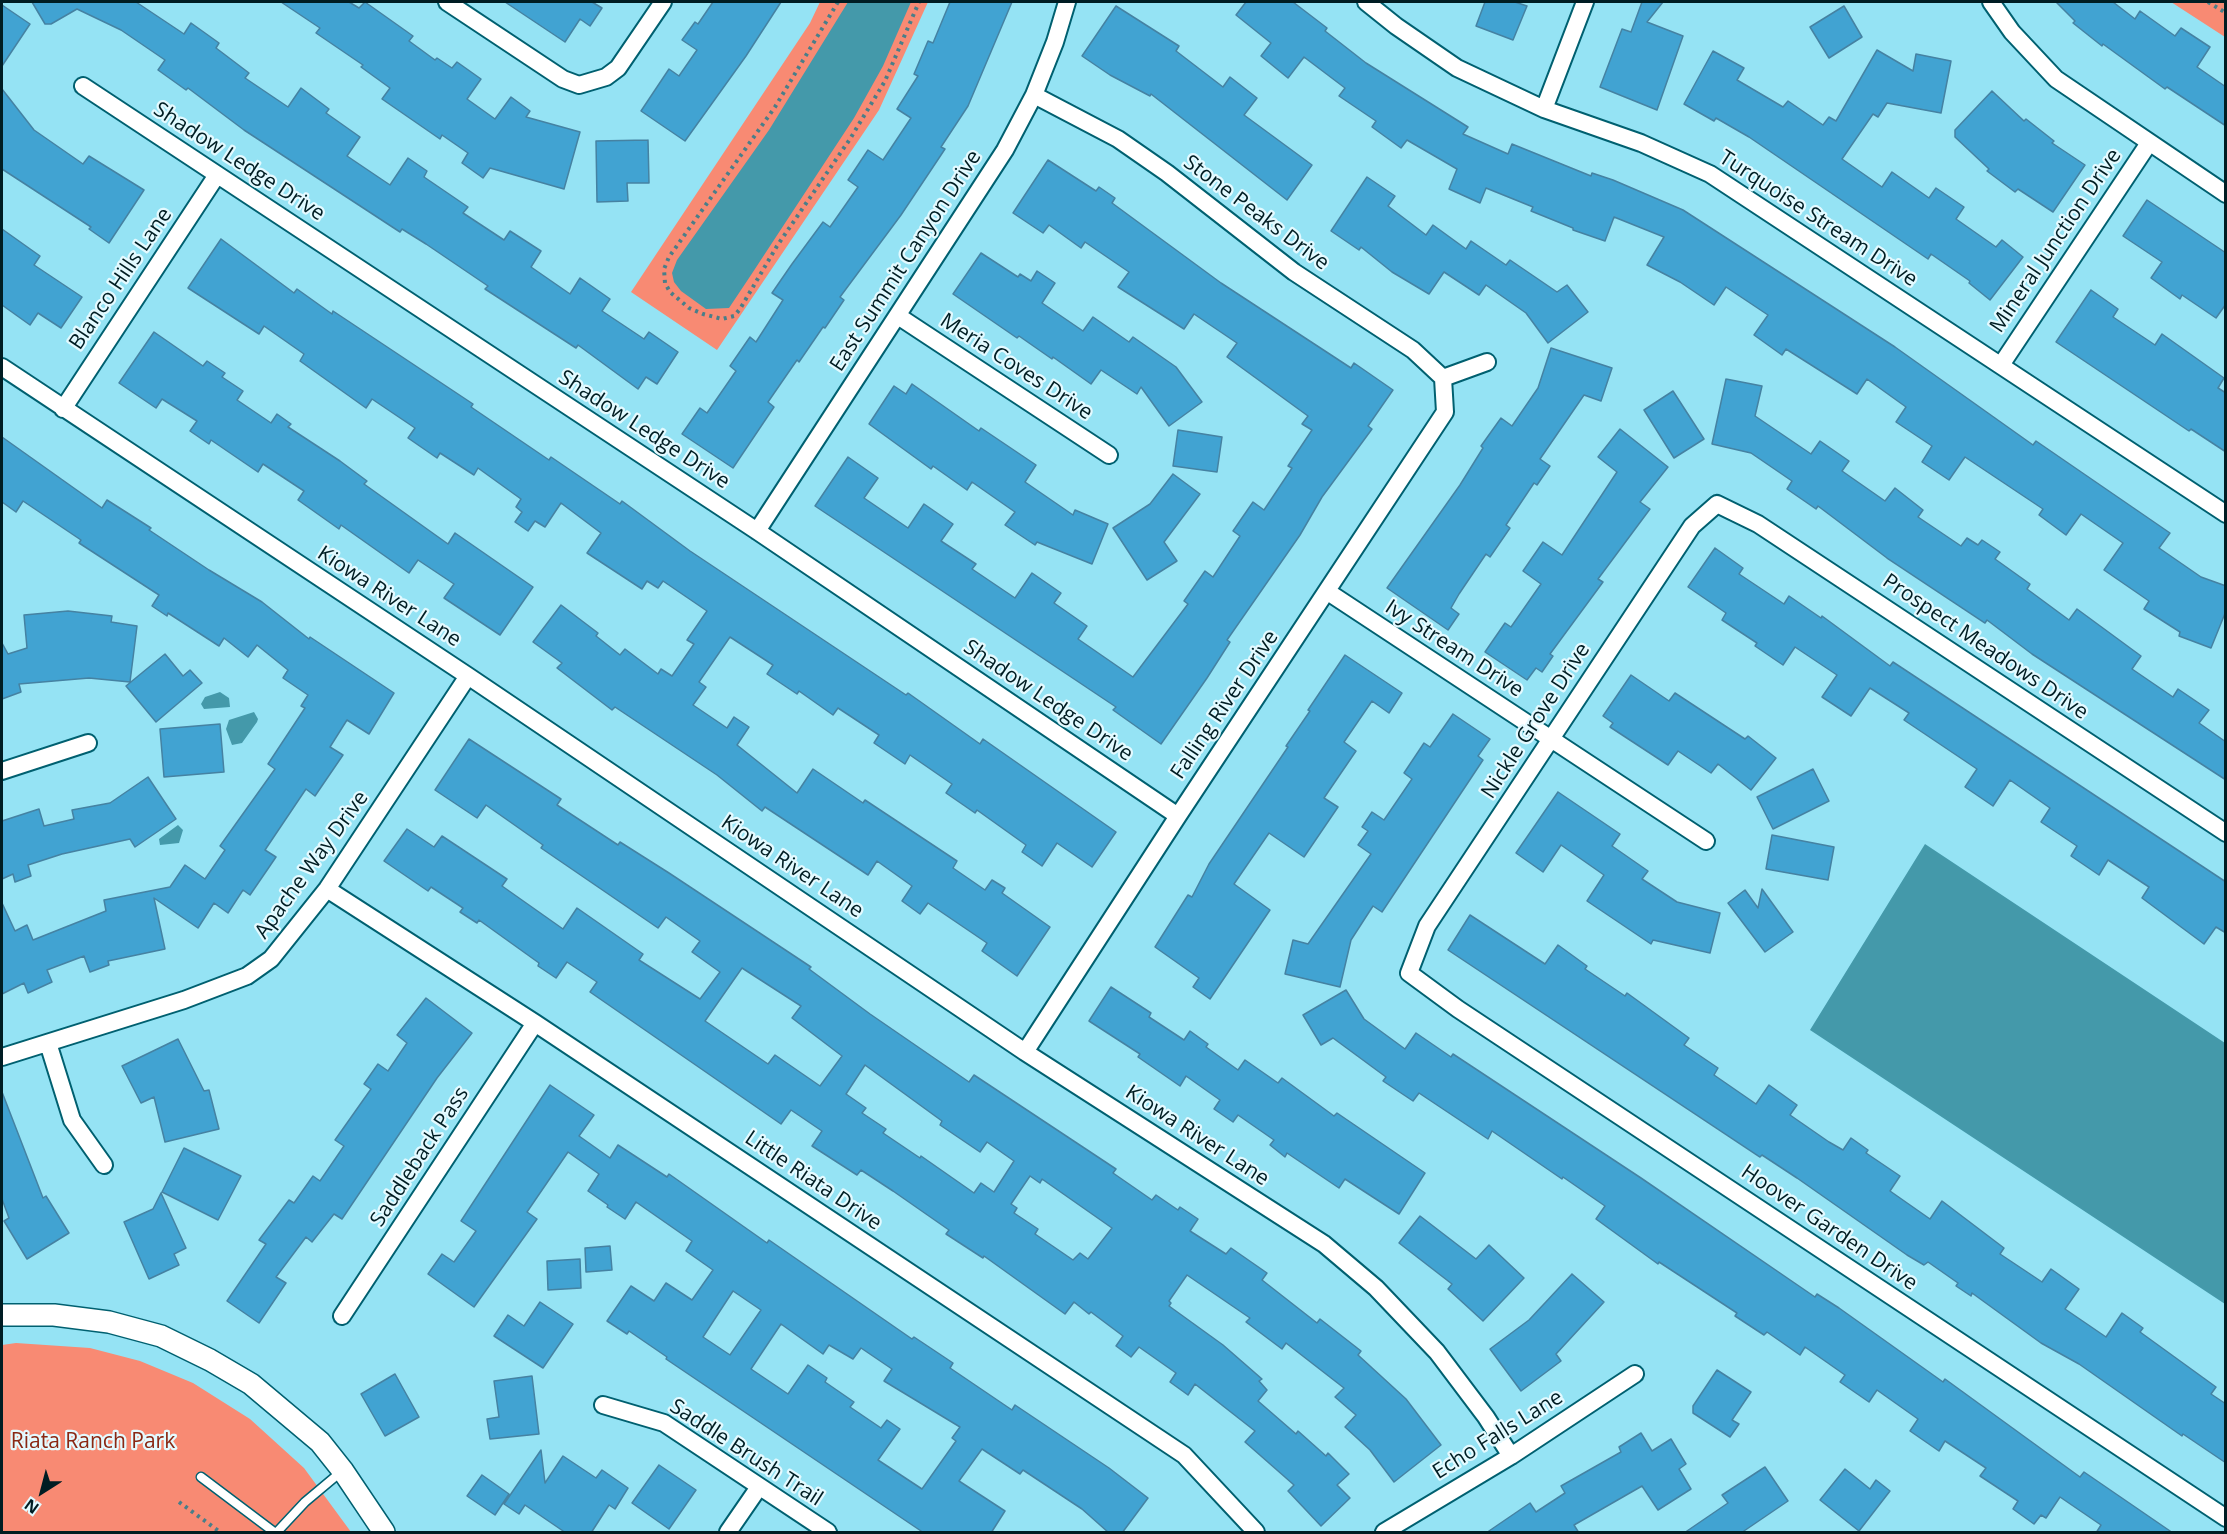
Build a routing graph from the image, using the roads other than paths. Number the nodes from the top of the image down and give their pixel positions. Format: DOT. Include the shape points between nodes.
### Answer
graph roads {
  1 [pos="447,2"];
  2 [pos="663,2"];
  3 [pos="1067,2"];
  4 [pos="1366,2"];
  5 [pos="1585,2"];
  6 [pos="1991,2"];
  7 [pos="83,86"];
  8 [pos="1034,95"];
  9 [pos="1544,109"];
  10 [pos="2149,143"];
  11 [pos="218,175"];
  12 [pos="2226,194"];
  13 [pos="898,316"];
  14 [pos="1487,362"];
  15 [pos="2001,365"];
  16 [pos="2,367"];
  17 [pos="1443,378"];
  18 [pos="63,408"];
  19 [pos="1109,455"];
  20 [pos="1717,504"];
  21 [pos="2226,514"];
  22 [pos="757,531"];
  23 [pos="1328,592"];
  24 [pos="468,676"];
  25 [pos="1551,740"];
  26 [pos="88,743"];
  27 [pos="2,771"];
  28 [pos="1178,816"];
  29 [pos="2226,834"];
  30 [pos="1706,841"];
  31 [pos="327,889"];
  32 [pos="1409,973"];
  33 [pos="535,1023"];
  34 [pos="48,1043"];
  35 [pos="1025,1052"];
  36 [pos="2,1057"];
  37 [pos="104,1165"];
  38 [pos="2,1315"];
  39 [pos="342,1316"];
  40 [pos="1635,1374"];
  41 [pos="603,1405"];
  42 [pos="1511,1456"];
  43 [pos="343,1471"];
  44 [pos="201,1477"];
  45 [pos="759,1487"];
  46 [pos="2226,1518"];
  47 [pos="275,1533"];
  48 [pos="384,1533"];
  49 [pos="728,1533"];
  50 [pos="828,1533"];
  51 [pos="1256,1533"];
  52 [pos="1384,1533"];
  1 -- 2 [label="street" via="579,85 618,68"];
  3 -- 8 [label="street, East Summit Canyon Drive"];
  4 -- 9 [label="street, Turquoise Stream Drive" via="1457,68"];
  5 -- 9 [label="street"];
  6 -- 10 [label="street" via="2012,32 2056,79"];
  7 -- 11 [label="street, Shadow Ledge Drive"];
  8 -- 13 [label="street, East Summit Canyon Drive" via="981,189"];
  8 -- 17 [label="street, Stone Peaks Drive" via="1118,139 1294,272 1413,350"];
  9 -- 15 [label="street, Turquoise Stream Drive" via="1641,143 1710,174"];
  10 -- 12 [label="street"];
  10 -- 15 [label="street, Mineral Junction Drive"];
  11 -- 18 [label="street, Blanco Hills Lane"];
  11 -- 22 [label="street, Shadow Ledge Drive"];
  13 -- 19 [label="street, Meria Coves Drive"];
  13 -- 22 [label="street, East Summit Canyon Drive"];
  14 -- 17 [label="street"];
  15 -- 21 [label="street, Turquoise Stream Drive"];
  16 -- 18 [label="street, Kiowa River Lane"];
  17 -- 23 [label="street, Falling River Drive" via="1445,412"];
  18 -- 24 [label="street, Kiowa River Lane"];
  20 -- 25 [label="street, Nickle Grove Drive" via="1692,526"];
  20 -- 29 [label="street, Prospect Meadows Drive" via="1758,524"];
  22 -- 28 [label="street, Shadow Ledge Drive"];
  23 -- 25 [label="street, Ivy Stream Drive"];
  23 -- 28 [label="street, Falling River Drive"];
  24 -- 31 [label="street, Apache Way Drive"];
  24 -- 35 [label="street, Kiowa River Lane"];
  25 -- 30 [label="street, Ivy Stream Drive"];
  25 -- 32 [label="street, Nickle Grove Drive" via="1427,927"];
  26 -- 27 [label="street"];
  28 -- 35 [label="street, Falling River Drive"];
  31 -- 33 [label="street, Little Riata Drive"];
  31 -- 34 [label="street, Apache Way Drive" via="272,959 247,976"];
  32 -- 46 [label="street, Hoover Garden Drive" via="1468,1016"];
  33 -- 39 [label="street, Saddleback Pass"];
  33 -- 51 [label="street, Little Riata Drive" via="1184,1455"];
  34 -- 36 [label="street, Apache Way Drive"];
  34 -- 37 [label="street" via="72,1120"];
  35 -- 42 [label="street, Kiowa River Lane" via="1324,1244 1376,1288 1437,1353"];
  38 -- 43 [label="street" via="54,1315 109,1322 161,1336 251,1384 312,1435"];
  40 -- 42 [label="street, Echo Falls Lane"];
  41 -- 45 [label="street, Saddle Brush Trail" via="664,1423"];
  42 -- 52 [label="street, Echo Falls Lane"];
  43 -- 47 [label="lane"];
  43 -- 48 [label="street"];
  44 -- 47 [label="lane"];
  45 -- 49 [label="street"];
  45 -- 50 [label="street, Saddle Brush Trail"];
}
